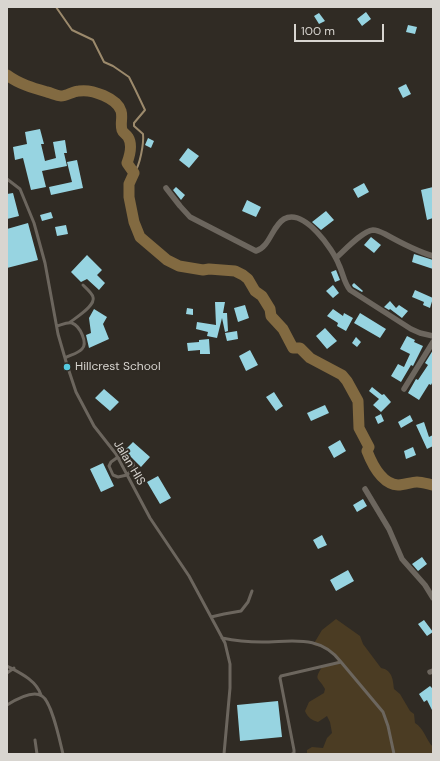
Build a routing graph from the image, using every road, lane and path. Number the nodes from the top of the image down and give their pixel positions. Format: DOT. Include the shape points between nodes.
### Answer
graph roads {
  1 [pos="7,179"];
  2 [pos="166,188"];
  3 [pos="433,256"];
  4 [pos="336,258"];
  5 [pos="82,285"];
  6 [pos="69,322"];
  7 [pos="57,326"];
  8 [pos="433,336"];
  9 [pos="433,342"];
  10 [pos="65,358"];
  11 [pos="404,389"];
  12 [pos="118,458"];
  13 [pos="127,475"];
  14 [pos="365,488"];
  15 [pos="252,591"];
  16 [pos="433,598"];
  17 [pos="211,617"];
  18 [pos="222,638"];
  19 [pos="341,662"];
  20 [pos="7,666"];
  21 [pos="14,668"];
  22 [pos="7,673"];
  23 [pos="41,695"];
  24 [pos="7,705"];
  25 [pos="35,740"];
  26 [pos="37,754"];
  27 [pos="63,754"];
  28 [pos="224,754"];
  29 [pos="292,754"];
  30 [pos="394,754"];
  1 -- 7 [label="lane, Jalan HIS" via="20,189 34,223 45,263"];
  2 -- 4 [label="street" via="190,217 252,250 259,251 283,220 295,218 316,230"];
  3 -- 4 [label="street" via="407,247 373,230 367,232"];
  4 -- 8 [label="street" via="350,290 411,329"];
  5 -- 6 [label="lane" via="92,294 94,302"];
  6 -- 7 [label="lane"];
  6 -- 10 [label="lane" via="80,331 84,346"];
  7 -- 10 [label="lane, Jalan HIS"];
  9 -- 11 [label="street"];
  10 -- 12 [label="lane, Jalan HIS" via="86,413"];
  12 -- 13 [label="lane, Jalan HIS"];
  12 -- 13 [label="lane" via="126,457 133,463 134,469"];
  12 -- 13 [label="lane" via="111,462 111,472 116,477"];
  13 -- 17 [label="lane, Jalan HIS" via="153,523 189,576"];
  14 -- 16 [label="street" via="402,559"];
  15 -- 17 [label="lane" via="241,611"];
  17 -- 18 [label="lane, Jalan HIS"];
  18 -- 19 [label="lane" via="245,642 312,642 332,651"];
  18 -- 28 [label="lane, Jalan HIS" via="229,656 230,675"];
  19 -- 29 [label="lane" via="281,676 294,750"];
  19 -- 30 [label="lane" via="383,712"];
  20 -- 21 [label="lane"];
  21 -- 22 [label="lane"];
  21 -- 23 [label="lane" via="36,685"];
  23 -- 24 [label="lane" via="34,694"];
  23 -- 27 [label="lane" via="46,699 52,712"];
  25 -- 26 [label="lane"];
}
